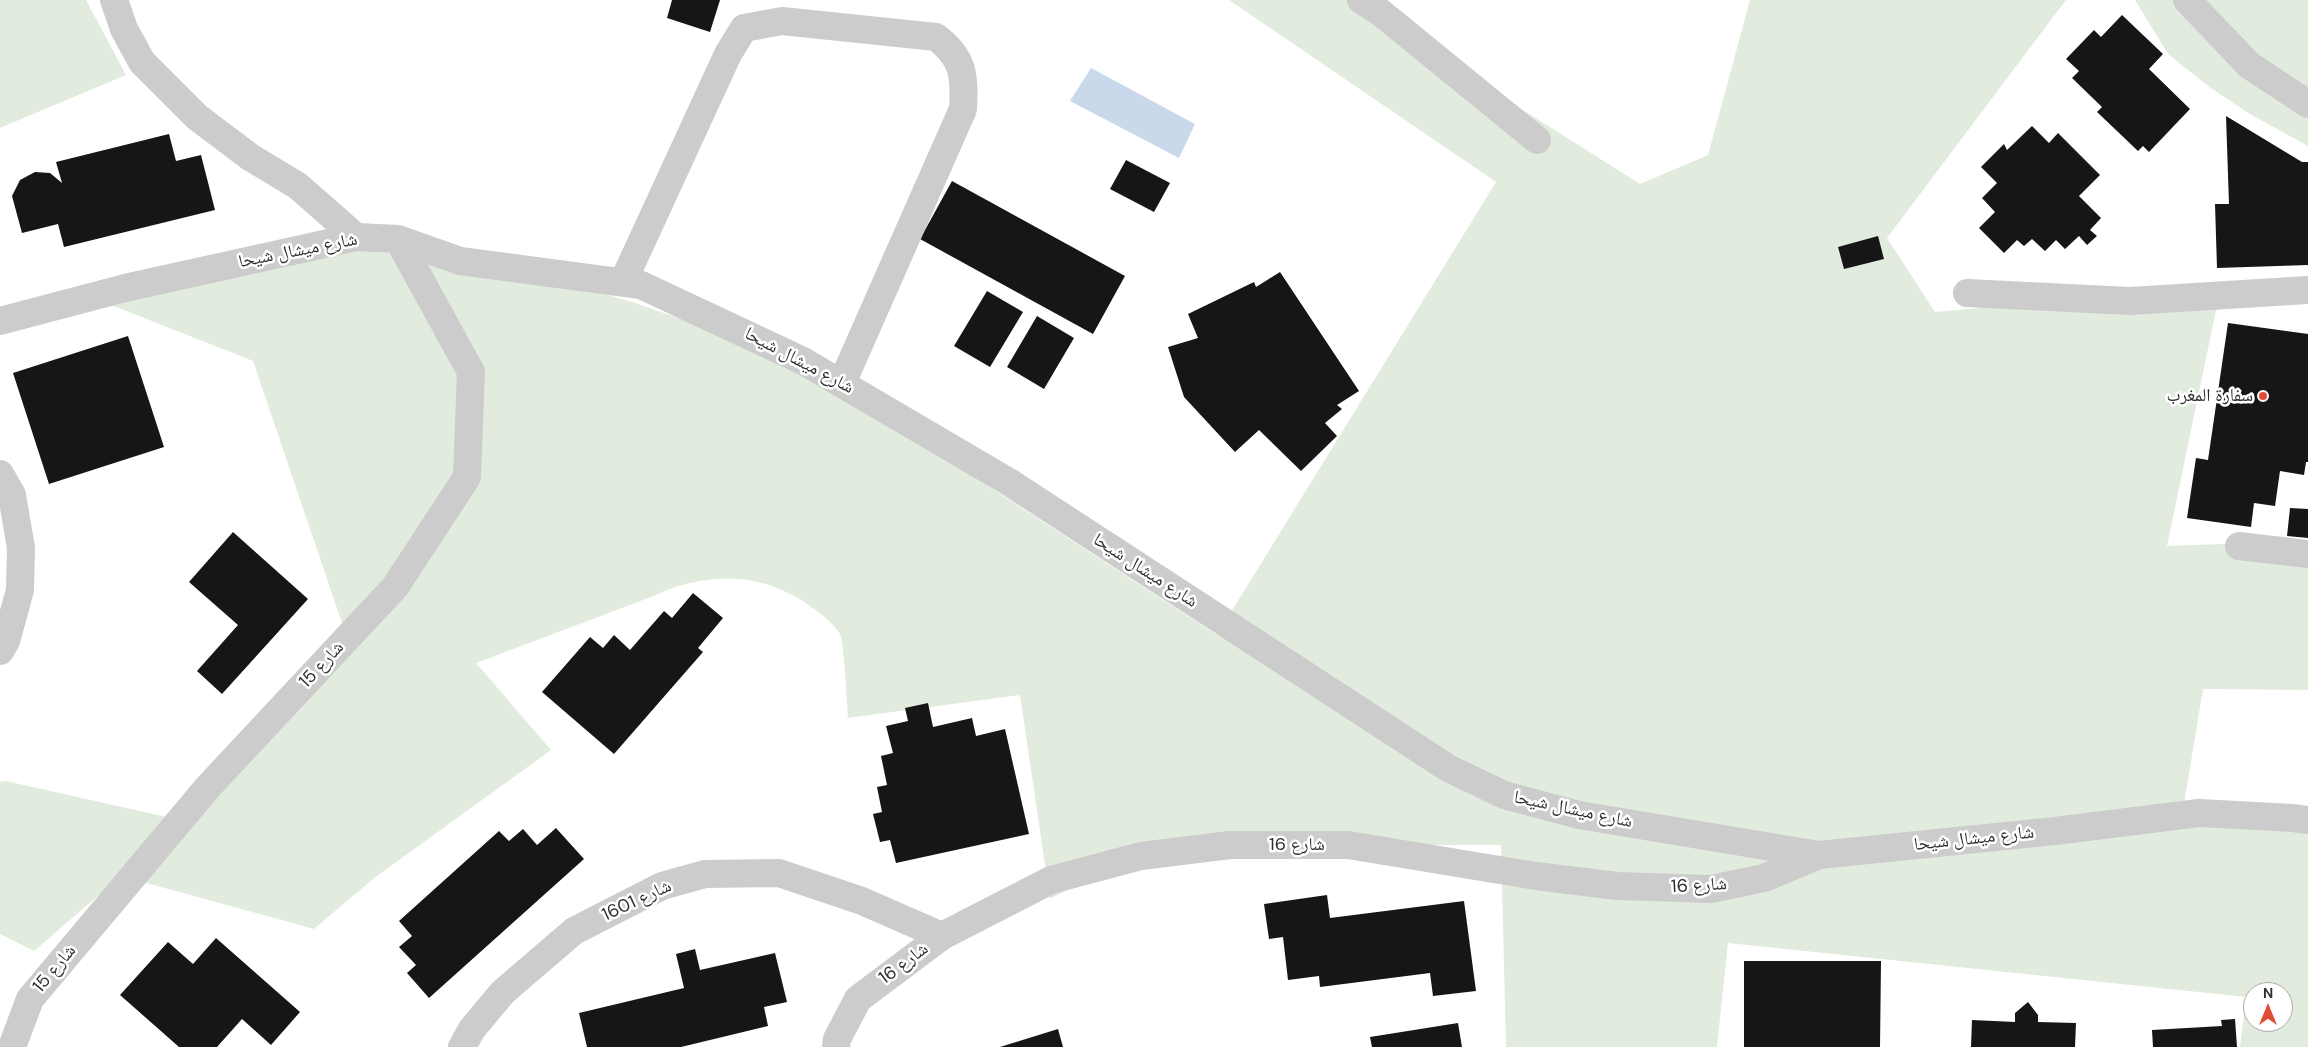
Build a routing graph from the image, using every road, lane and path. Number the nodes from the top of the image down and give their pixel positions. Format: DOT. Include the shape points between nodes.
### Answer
graph roads {
  1 [pos="114,0"];
  2 [pos="1361,0"];
  3 [pos="2187,0"];
  4 [pos="2308,104"];
  5 [pos="1537,140"];
  6 [pos="356,237"];
  7 [pos="398,239"];
  8 [pos="624,282"];
  9 [pos="2308,290"];
  10 [pos="1966,293"];
  11 [pos="0,321"];
  12 [pos="842,383"];
  13 [pos="0,474"];
  14 [pos="2239,546"];
  15 [pos="2308,554"];
  16 [pos="0,651"];
  17 [pos="2308,820"];
  18 [pos="1819,855"];
  19 [pos="942,936"];
  20 [pos="12,1047"];
  21 [pos="462,1047"];
  22 [pos="836,1047"];
  1 -- 6 [label="street" via="124,29 142,62 197,117 250,157 298,186"];
  2 -- 5 [label="street"];
  3 -- 4 [label="street" via="2249,65"];
  6 -- 7 [label="street, شارع ميشال شيحا"];
  6 -- 11 [label="street, شارع ميشال شيحا" via="125,288"];
  7 -- 8 [label="street, شارع ميشال شيحا" via="460,261"];
  7 -- 20 [label="street, شارع 15" via="471,372 467,477 396,587 208,787 30,999"];
  8 -- 12 [label="street, شارع ميشال شيحا" via="641,284 731,325"];
  8 -- 12 [label="street" via="728,54 744,28 782,21 936,38 950,47 959,60 964,82 964,109"];
  9 -- 10 [label="street" via="2130,301"];
  12 -- 18 [label="street, شارع ميشال شيحا" via="1009,482 1448,768 1480,784 1504,795 1580,815"];
  13 -- 16 [label="street" via="12,495 21,548 20,590 6,641"];
  14 -- 15 [label="street"];
  17 -- 18 [label="street, شارع ميشال شيحا" via="2199,813"];
  18 -- 19 [label="street, شارع 16" via="1764,878 1711,889 1617,886 1348,845 1230,845 1140,856 1051,880"];
  19 -- 21 [label="street, شارع 1601" via="862,901 779,873 705,874 662,886 574,932 503,992 472,1028"];
  19 -- 22 [label="street, شارع 16" via="858,1000"];
}
